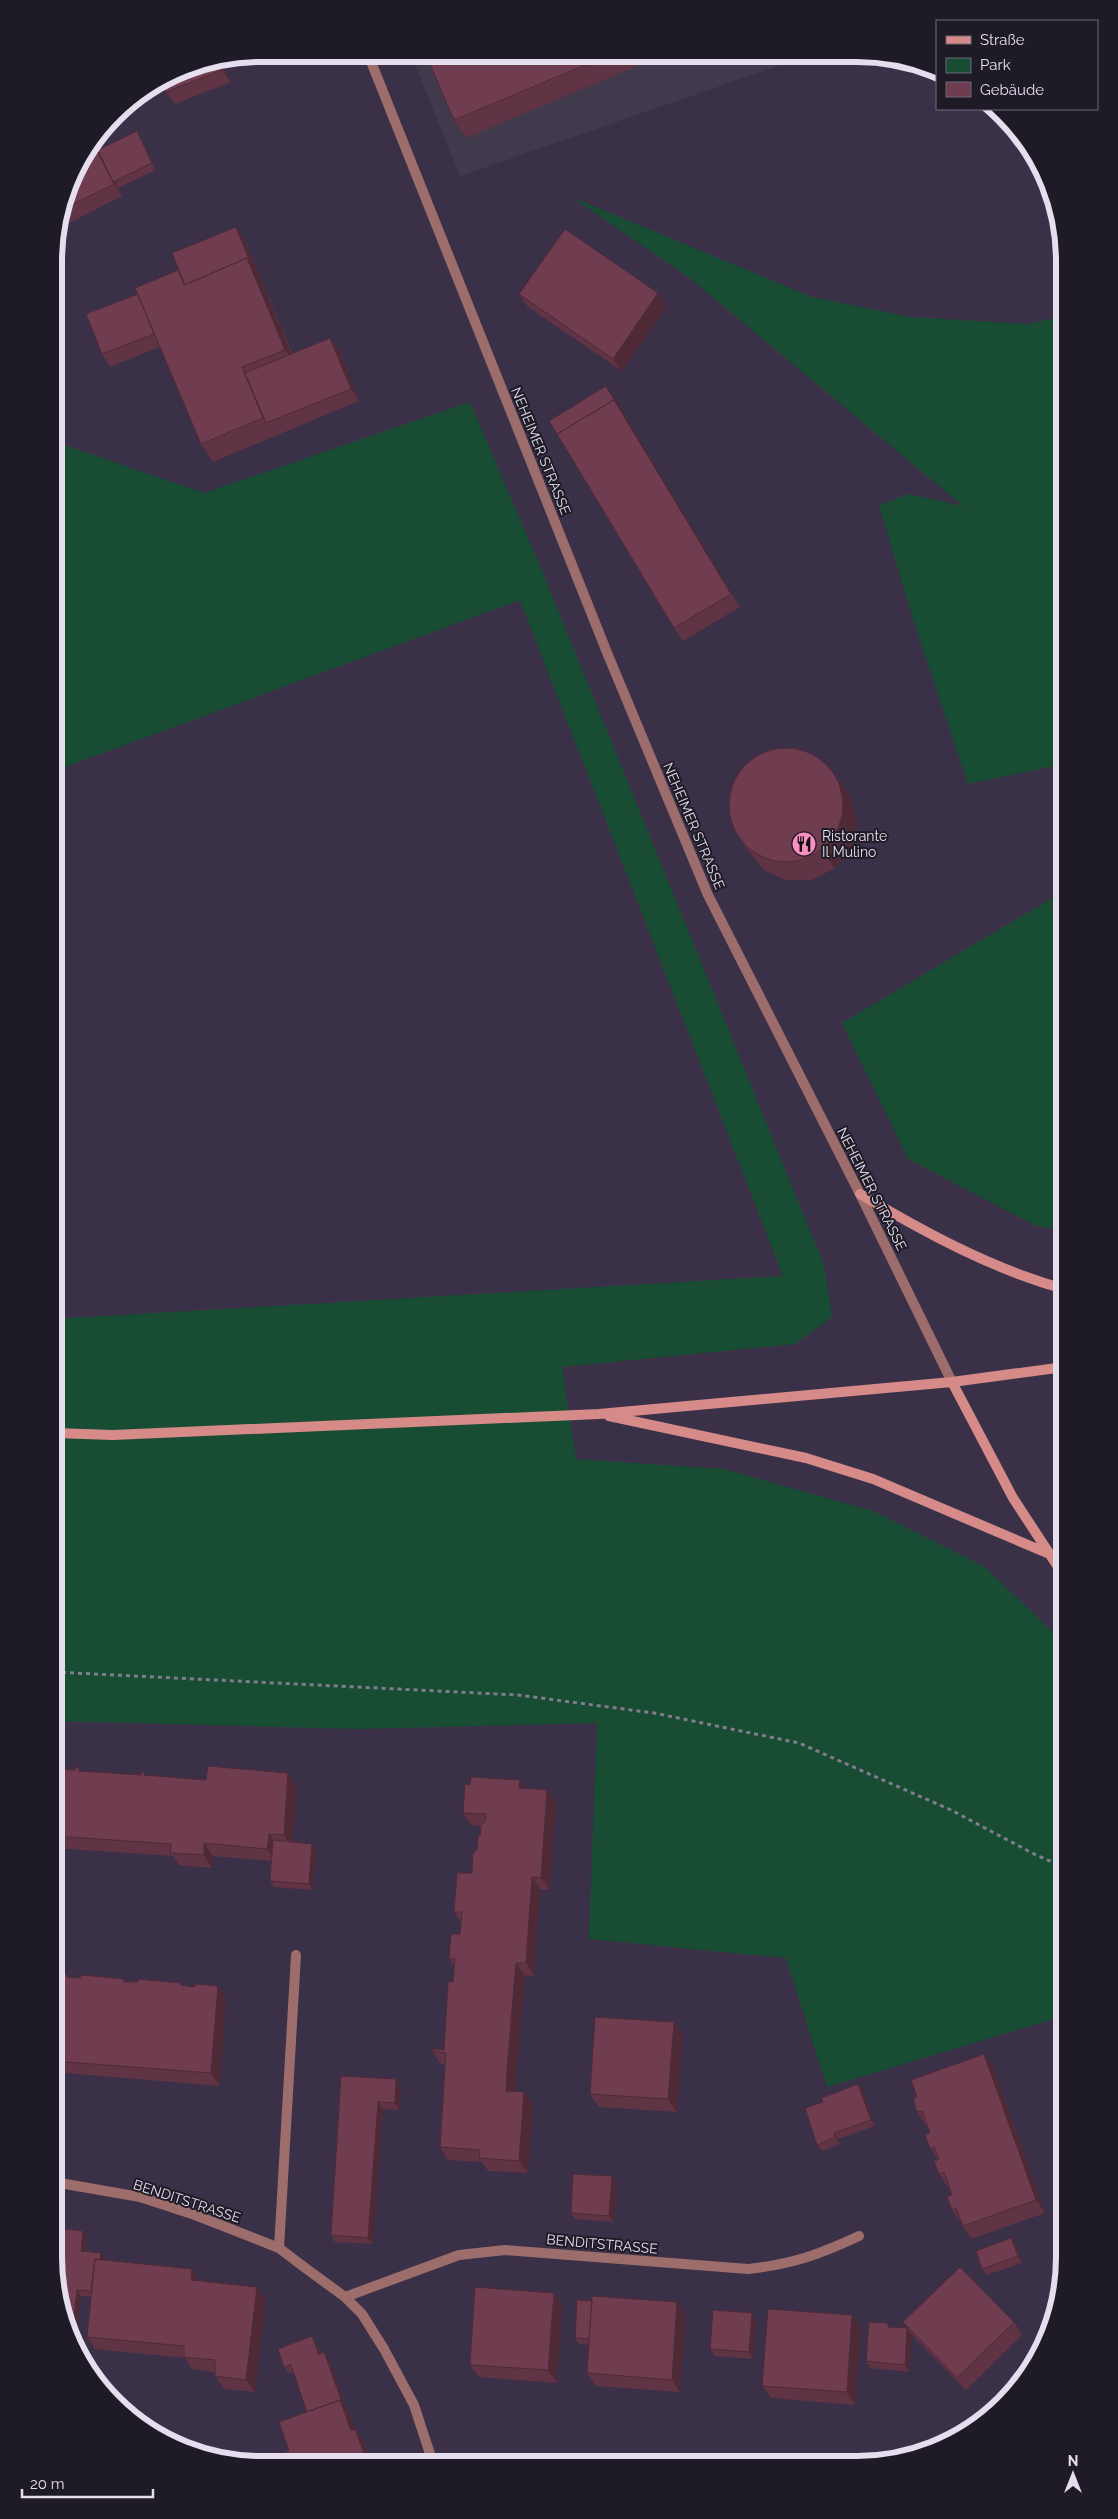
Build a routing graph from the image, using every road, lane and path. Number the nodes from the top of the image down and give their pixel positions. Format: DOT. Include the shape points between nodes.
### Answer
graph roads {
  1 [pos="371,62"];
  2 [pos="860,1194"];
  3 [pos="1056,1286"];
  4 [pos="1056,1368"];
  5 [pos="952,1382"];
  6 [pos="599,1414"];
  7 [pos="62,1434"];
  8 [pos="1047,1553"];
  9 [pos="1056,1565"];
  10 [pos="62,1672"];
  11 [pos="1056,1864"];
  12 [pos="296,1956"];
  13 [pos="62,2183"];
  14 [pos="859,2236"];
  15 [pos="279,2248"];
  16 [pos="345,2297"];
  17 [pos="431,2457"];
  1 -- 2 [label="street, NEHEIMER STRASSE" via="608,655 708,895"];
  2 -- 3 [label="main road" via="960,1248 1015,1273"];
  2 -- 5 [label="street, NEHEIMER STRASSE"];
  4 -- 5 [label="main road"];
  5 -- 6 [label="main road"];
  5 -- 8 [label="main road, NEHEIMER STRASSE" via="1013,1498"];
  6 -- 7 [label="main road" via="112,1435"];
  6 -- 8 [label="main road" via="806,1458 873,1479"];
  8 -- 9 [label="main road, NEHEIMER STRASSE"];
  10 -- 11 [label="path" via="518,1695 654,1713 799,1742 951,1810"];
  12 -- 15 [label="street"];
  13 -- 15 [label="street, BENDITSTRASSE" via="140,2198 196,2215"];
  14 -- 16 [label="street, BENDITSTRASSE" via="785,2265 748,2269 505,2250 459,2255"];
  15 -- 16 [label="street, BENDITSTRASSE"];
  16 -- 17 [label="street, BENDITSTRASSE" via="362,2314 384,2349 414,2405"];
}
